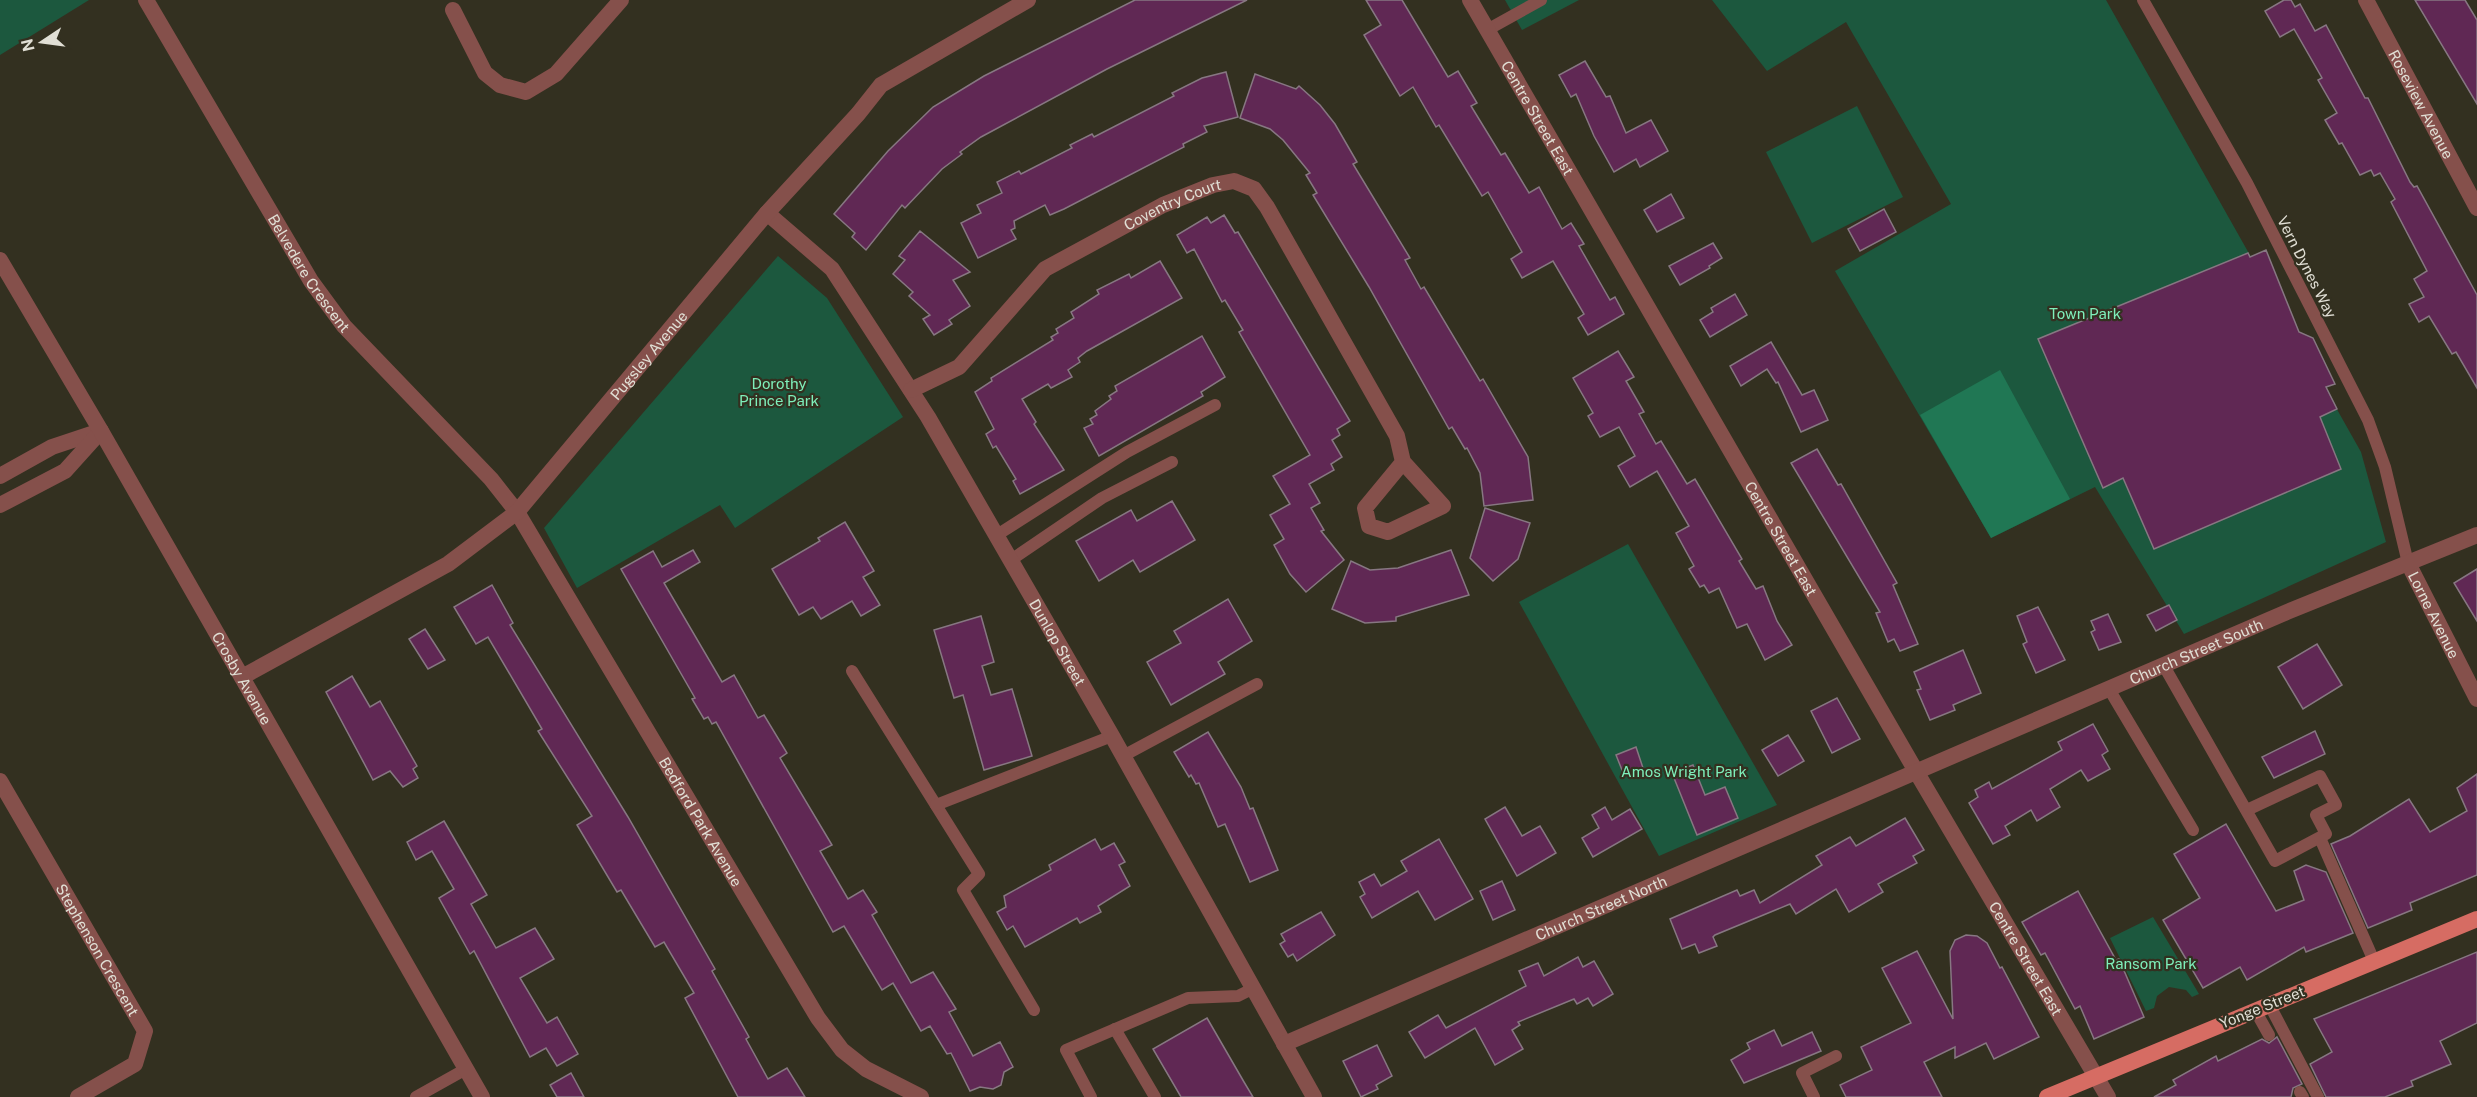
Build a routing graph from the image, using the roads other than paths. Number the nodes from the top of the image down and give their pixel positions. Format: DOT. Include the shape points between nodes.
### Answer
graph roads {
  1 [pos="146,0"];
  2 [pos="621,0"];
  3 [pos="1028,0"];
  4 [pos="1470,0"];
  5 [pos="1541,0"];
  6 [pos="2143,0"];
  7 [pos="2366,0"];
  8 [pos="453,10"];
  9 [pos="1487,30"];
  10 [pos="2476,204"];
  11 [pos="767,213"];
  12 [pos="0,260"];
  13 [pos="911,390"];
  14 [pos="1215,405"];
  15 [pos="101,431"];
  16 [pos="1172,462"];
  17 [pos="1403,462"];
  18 [pos="0,476"];
  19 [pos="0,505"];
  20 [pos="517,512"];
  21 [pos="997,535"];
  22 [pos="2477,535"];
  23 [pos="1011,560"];
  24 [pos="2408,563"];
  25 [pos="2164,666"];
  26 [pos="852,671"];
  27 [pos="242,677"];
  28 [pos="1257,684"];
  29 [pos="2109,689"];
  30 [pos="2477,699"];
  31 [pos="1112,736"];
  32 [pos="1123,756"];
  33 [pos="1917,773"];
  34 [pos="0,781"];
  35 [pos="936,805"];
  36 [pos="2247,810"];
  37 [pos="2193,830"];
  38 [pos="2320,838"];
  39 [pos="2477,919"];
  40 [pos="2374,961"];
  41 [pos="1254,988"];
  42 [pos="2262,1007"];
  43 [pos="1034,1010"];
  44 [pos="1115,1029"];
  45 [pos="2269,1035"];
  46 [pos="1284,1044"];
  47 [pos="1836,1056"];
  48 [pos="466,1069"];
  49 [pos="2096,1076"];
  50 [pos="78,1097"];
  51 [pos="416,1097"];
  52 [pos="482,1097"];
  53 [pos="921,1097"];
  54 [pos="1091,1097"];
  55 [pos="1155,1097"];
  56 [pos="1314,1097"];
  57 [pos="1814,1097"];
  58 [pos="2047,1097"];
  59 [pos="2108,1097"];
  60 [pos="2318,1097"];
  1 -- 20 [label="street, Belvedere Crescent" via="311,281 344,326 491,479"];
  2 -- 8 [label="street" via="555,74 526,92 500,86 485,73"];
  3 -- 11 [label="street, Pugsley Avenue" via="881,84"];
  4 -- 9 [label="street, Centre Street East"];
  5 -- 9 [label="lane"];
  6 -- 24 [label="lane, Vern Dynes Way" via="2247,183 2368,420 2385,467"];
  7 -- 10 [label="street, Roseview Avenue"];
  9 -- 33 [label="street, Centre Street East"];
  11 -- 13 [label="street, Dunlop Street" via="832,269"];
  11 -- 20 [label="street, Pugsley Avenue"];
  12 -- 15 [label="street, Crosby Avenue"];
  13 -- 17 [label="street, Coventry Court" via="959,367 1045,269 1162,205 1234,181 1254,189 1267,207 1397,436"];
  13 -- 21 [label="street, Dunlop Street"];
  14 -- 21 [label="lane" via="1127,452"];
  15 -- 18 [label="street" via="52,447"];
  15 -- 19 [label="street" via="65,471"];
  15 -- 27 [label="street, Crosby Avenue"];
  16 -- 23 [label="lane" via="1102,498"];
  17 -- 17 [label="street, Coventry Court" via="1443,506 1388,532 1369,526 1365,508"];
  20 -- 27 [label="street, Pugsley Avenue" via="448,564"];
  20 -- 53 [label="street, Bedford Park Avenue" via="818,1018 842,1050 866,1069"];
  21 -- 23 [label="street, Dunlop Street"];
  22 -- 24 [label="street, Church Street South"];
  23 -- 31 [label="street, Dunlop Street"];
  24 -- 25 [label="street, Church Street South"];
  24 -- 30 [label="street, Lorne Avenue"];
  25 -- 29 [label="street, Church Street South"];
  25 -- 36 [label="lane"];
  26 -- 35 [label="lane"];
  27 -- 48 [label="street, Crosby Avenue"];
  28 -- 32 [label="lane"];
  29 -- 33 [label="street, Church Street South"];
  29 -- 37 [label="lane"];
  31 -- 32 [label="street, Dunlop Street"];
  31 -- 35 [label="lane"];
  32 -- 41 [label="street, Dunlop Street"];
  33 -- 46 [label="street, Church Street North"];
  33 -- 49 [label="street, Centre Street East"];
  34 -- 50 [label="street, Stephenson Crescent" via="145,1031 135,1064"];
  35 -- 43 [label="lane" via="979,874 963,890"];
  36 -- 38 [label="lane" via="2275,861"];
  36 -- 38 [label="lane" via="2320,776 2336,805 2316,815 2326,834"];
  38 -- 40 [label="lane"];
  39 -- 40 [label="main road, Yonge Street"];
  40 -- 42 [label="main road, Yonge Street"];
  41 -- 44 [label="lane" via="1238,996 1188,998"];
  41 -- 46 [label="street, Dunlop Street"];
  42 -- 45 [label="lane"];
  42 -- 49 [label="main road, Yonge Street"];
  42 -- 60 [label="lane"];
  44 -- 54 [label="lane" via="1066,1050"];
  44 -- 55 [label="lane"];
  46 -- 56 [label="street, Dunlop Street"];
  47 -- 57 [label="lane" via="1802,1073"];
  48 -- 51 [label="lane"];
  48 -- 52 [label="street, Crosby Avenue"];
  49 -- 58 [label="main road, Yonge Street"];
  49 -- 59 [label="street, Centre Street East"];
}
